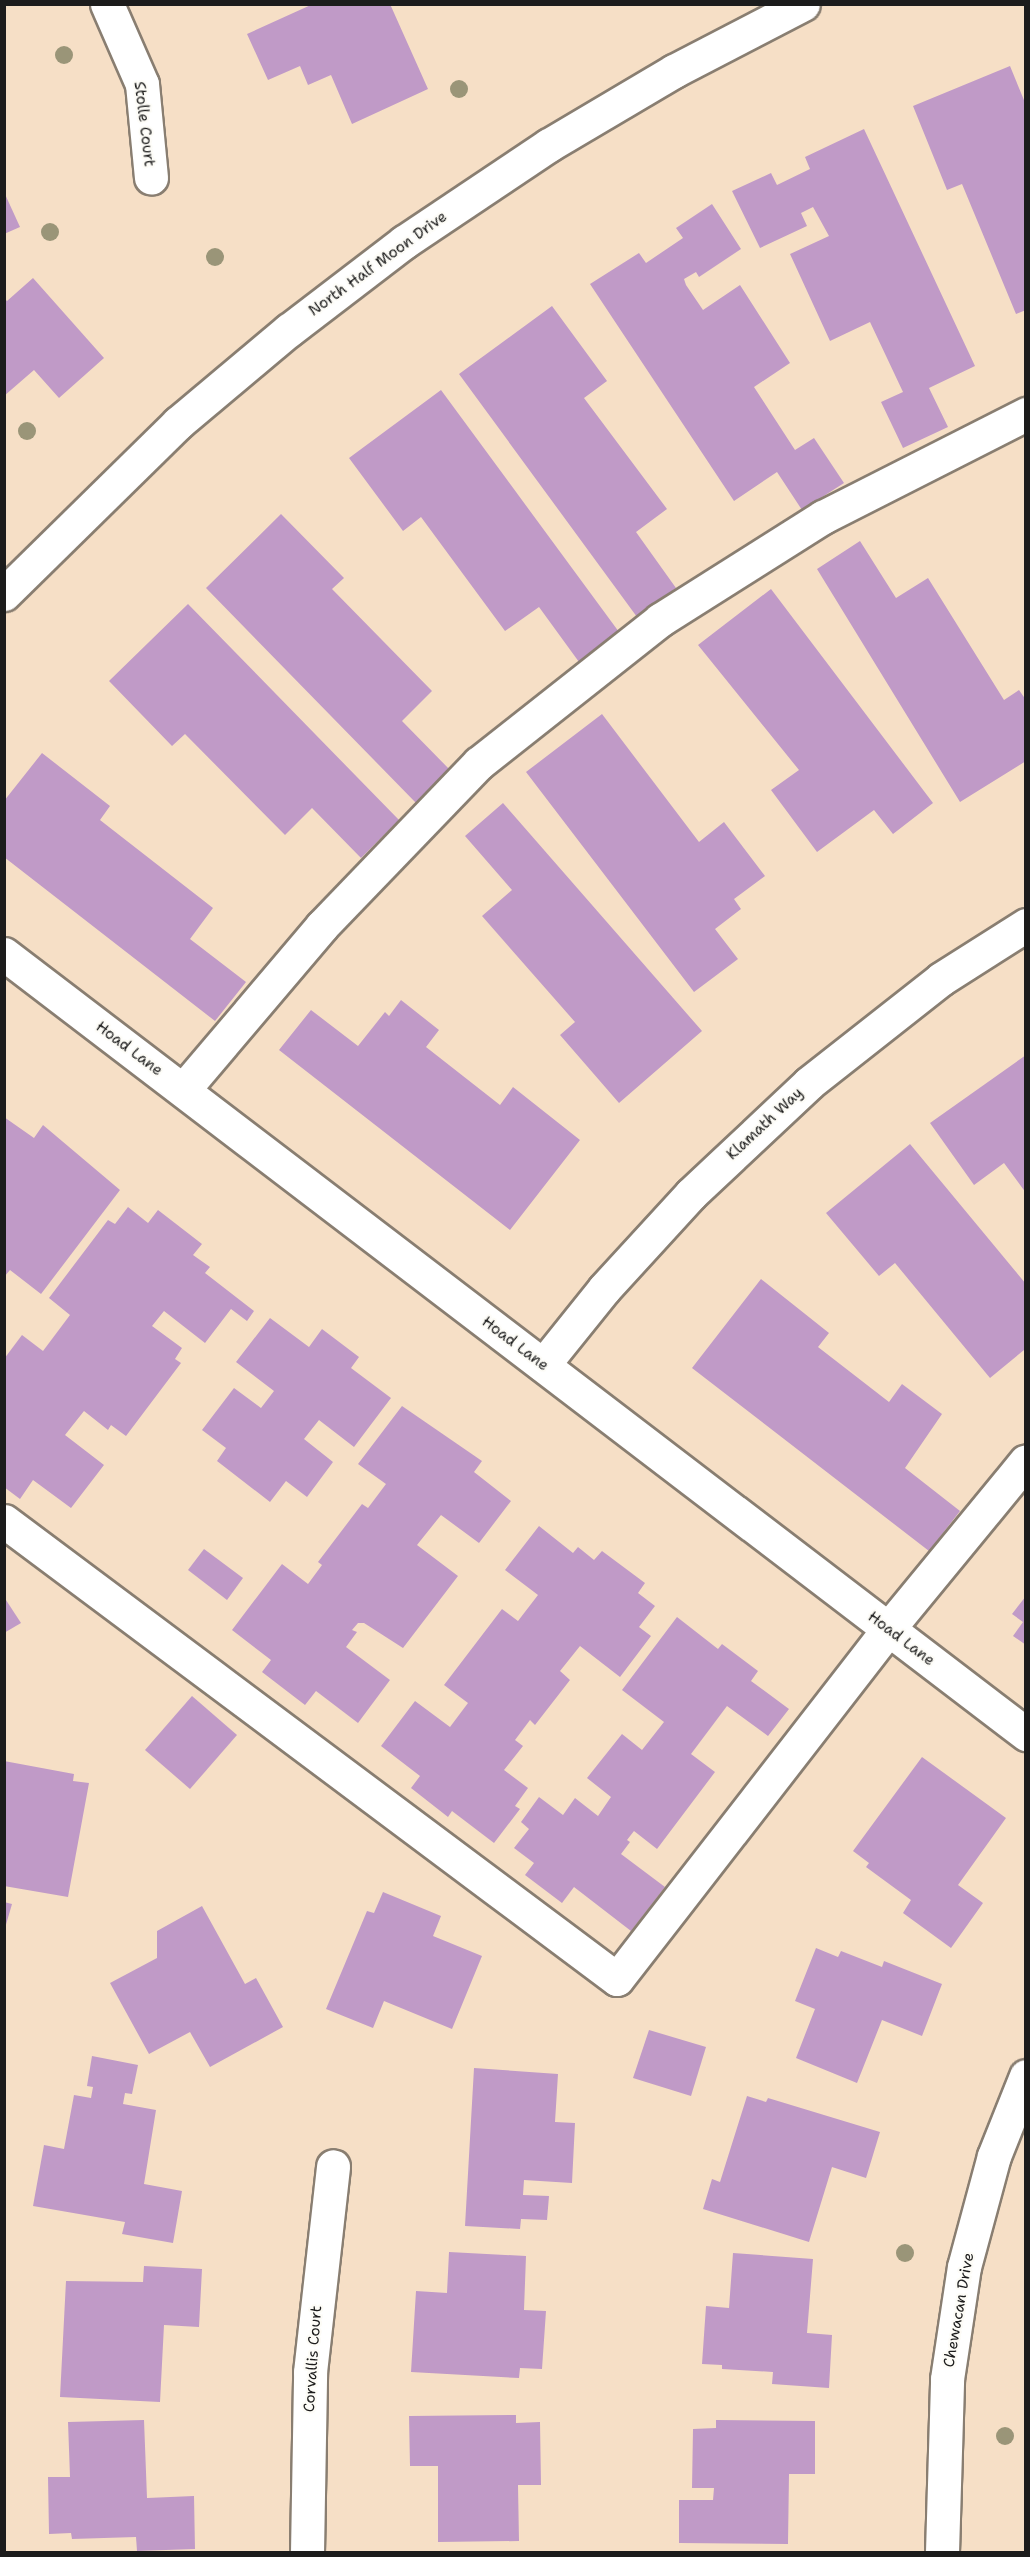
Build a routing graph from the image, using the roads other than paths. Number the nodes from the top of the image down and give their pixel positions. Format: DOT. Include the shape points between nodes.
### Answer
graph roads {
  1 [pos="107,4"];
  2 [pos="803,4"];
  3 [pos="151,178"];
  4 [pos="1026,414"];
  5 [pos="4,594"];
  6 [pos="1026,925"];
  7 [pos="4,954"];
  8 [pos="183,1090"];
  9 [pos="543,1365"];
  10 [pos="1026,1461"];
  11 [pos="4,1521"];
  12 [pos="888,1629"];
  13 [pos="1026,1734"];
  14 [pos="1026,2076"];
  15 [pos="333,2166"];
  16 [pos="307,2553"];
  17 [pos="942,2553"];
  1 -- 3 [label="street, Stolle Court" via="142,84"];
  2 -- 5 [label="street, North Half Moon Drive" via="674,71 549,145 404,243 289,330 178,423"];
  4 -- 8 [label="street" via="823,517 660,620 479,764 322,926"];
  6 -- 9 [label="street, Klamath Way" via="941,979 808,1083 691,1194 604,1289"];
  7 -- 8 [label="street, Hoad Lane"];
  8 -- 9 [label="street, Hoad Lane"];
  9 -- 12 [label="street, Hoad Lane"];
  10 -- 12 [label="street"];
  11 -- 12 [label="street" via="617,1979"];
  12 -- 13 [label="street, Hoad Lane"];
  14 -- 17 [label="street, Chewacan Drive" via="994,2156 964,2267 947,2379"];
  15 -- 16 [label="street, Corvallis Court" via="310,2372"];
}
